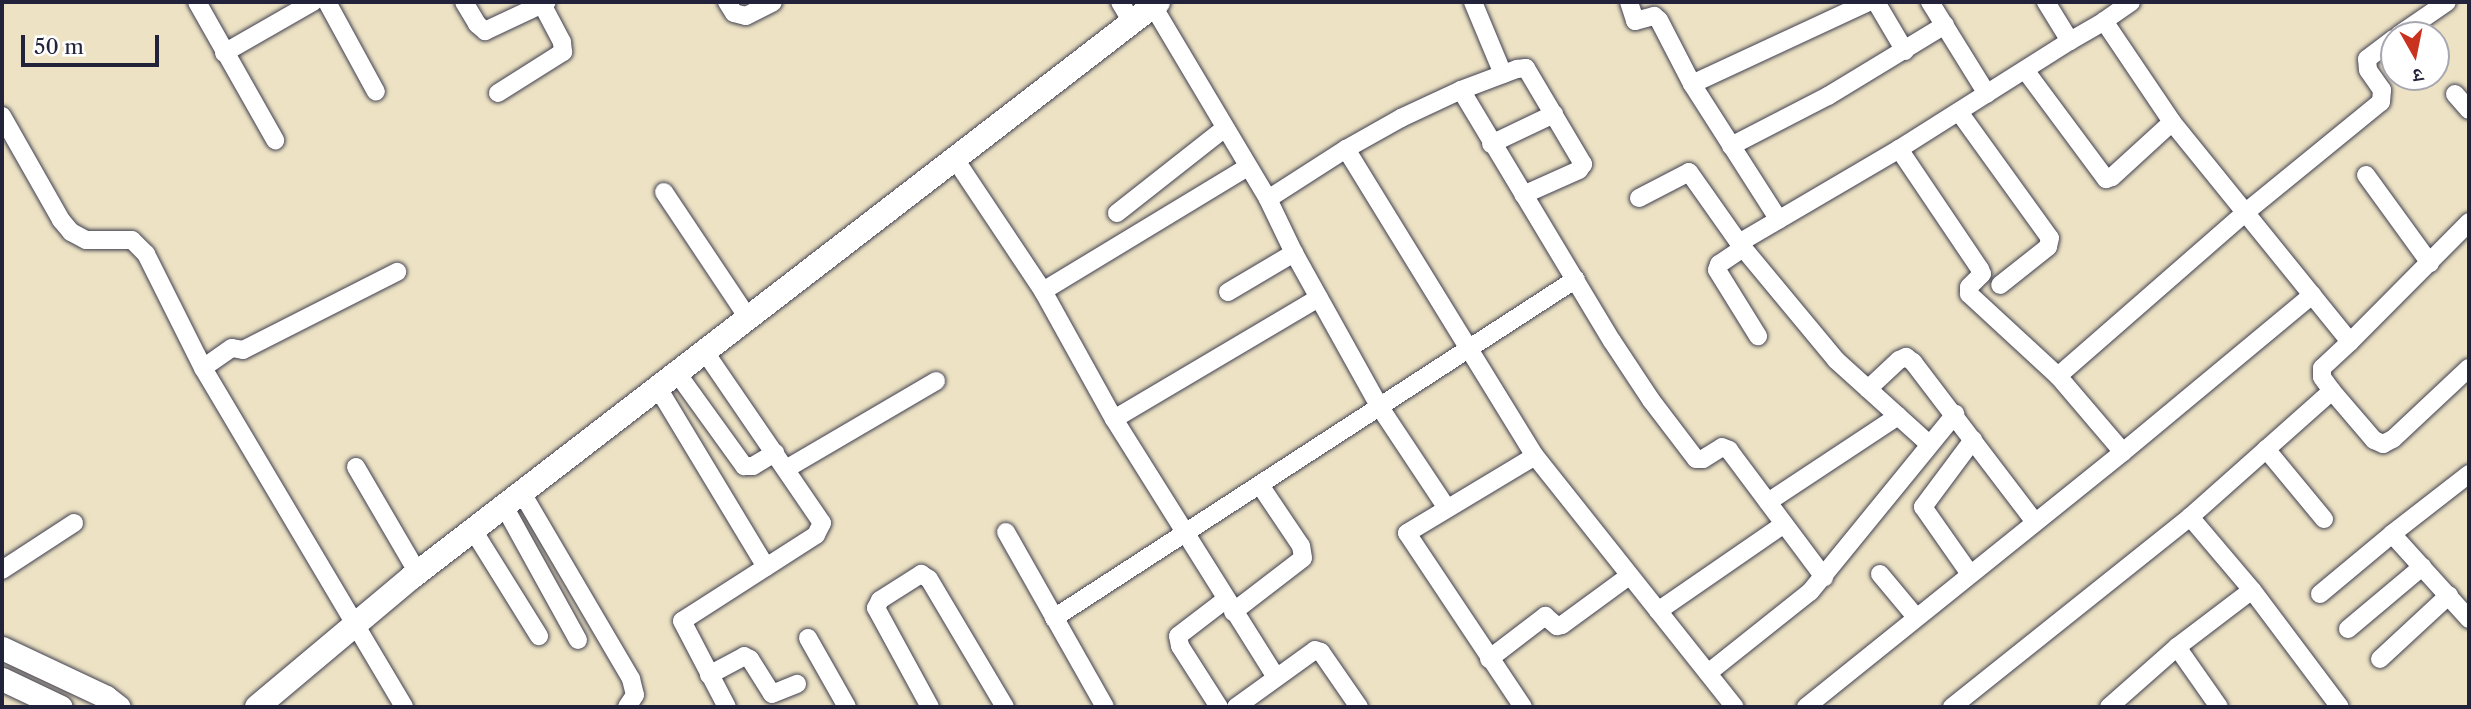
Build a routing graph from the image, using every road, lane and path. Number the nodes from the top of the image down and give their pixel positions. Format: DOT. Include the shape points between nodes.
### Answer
graph roads {
  1 [pos="197,2"];
  2 [pos="313,2"];
  3 [pos="327,2"];
  4 [pos="464,2"];
  5 [pos="727,2"];
  6 [pos="773,2"];
  7 [pos="1473,2"];
  8 [pos="1629,2"];
  9 [pos="1869,2"];
  10 [pos="1876,2"];
  11 [pos="1930,2"];
  12 [pos="2046,2"];
  13 [pos="2130,2"];
  14 [pos="2446,2"];
  15 [pos="544,3"];
  16 [pos="1155,4"];
  17 [pos="1125,11"];
  18 [pos="2104,21"];
  19 [pos="2419,21"];
  20 [pos="1945,25"];
  21 [pos="2070,41"];
  22 [pos="2380,49"];
  23 [pos="1905,51"];
  24 [pos="224,53"];
  25 [pos="2025,70"];
  26 [pos="1503,74"];
  27 [pos="1692,84"];
  28 [pos="2380,87"];
  29 [pos="1461,90"];
  30 [pos="2382,91"];
  31 [pos="376,92"];
  32 [pos="498,93"];
  33 [pos="1987,94"];
  34 [pos="2455,94"];
  35 [pos="2469,110"];
  36 [pos="1959,111"];
  37 [pos="1554,114"];
  38 [pos="2,116"];
  39 [pos="2172,122"];
  40 [pos="1225,128"];
  41 [pos="275,140"];
  42 [pos="1491,144"];
  43 [pos="1731,146"];
  44 [pos="1346,149"];
  45 [pos="1899,149"];
  46 [pos="955,159"];
  47 [pos="1248,167"];
  48 [pos="2366,175"];
  49 [pos="664,192"];
  50 [pos="1523,195"];
  51 [pos="1639,198"];
  52 [pos="1268,199"];
  53 [pos="2246,212"];
  54 [pos="1117,213"];
  55 [pos="1779,220"];
  56 [pos="2469,222"];
  57 [pos="1741,246"];
  58 [pos="1294,253"];
  59 [pos="2430,263"];
  60 [pos="397,272"];
  61 [pos="1576,279"];
  62 [pos="2000,285"];
  63 [pos="1043,291"];
  64 [pos="1228,292"];
  65 [pos="2312,295"];
  66 [pos="1319,298"];
  67 [pos="748,318"];
  68 [pos="1758,336"];
  69 [pos="2350,342"];
  70 [pos="1469,349"];
  71 [pos="705,352"];
  72 [pos="203,368"];
  73 [pos="2469,368"];
  74 [pos="2058,376"];
  75 [pos="667,381"];
  76 [pos="936,381"];
  77 [pos="1868,389"];
  78 [pos="2332,391"];
  79 [pos="1379,407"];
  80 [pos="1955,414"];
  81 [pos="1898,416"];
  82 [pos="1114,419"];
  83 [pos="1973,440"];
  84 [pos="1928,443"];
  85 [pos="2266,449"];
  86 [pos="2123,452"];
  87 [pos="775,453"];
  88 [pos="1535,456"];
  89 [pos="356,467"];
  90 [pos="786,469"];
  91 [pos="2469,474"];
  92 [pos="1260,485"];
  93 [pos="513,500"];
  94 [pos="1768,502"];
  95 [pos="1446,508"];
  96 [pos="2190,517"];
  97 [pos="2324,519"];
  98 [pos="2035,522"];
  99 [pos="74,523"];
  100 [pos="1784,524"];
  101 [pos="473,530"];
  102 [pos="1006,532"];
  103 [pos="2392,534"];
  104 [pos="1185,535"];
  105 [pos="766,567"];
  106 [pos="2422,567"];
  107 [pos="2,570"];
  108 [pos="418,573"];
  109 [pos="1880,573"];
  110 [pos="1970,574"];
  111 [pos="1629,576"];
  112 [pos="1824,577"];
  113 [pos="2252,590"];
  114 [pos="2320,594"];
  115 [pos="2449,595"];
  116 [pos="1229,606"];
  117 [pos="1658,611"];
  118 [pos="1916,617"];
  119 [pos="1054,618"];
  120 [pos="2469,619"];
  121 [pos="355,626"];
  122 [pos="2348,629"];
  123 [pos="539,636"];
  124 [pos="808,638"];
  125 [pos="579,640"];
  126 [pos="2177,647"];
  127 [pos="2,648"];
  128 [pos="1489,659"];
  129 [pos="2380,659"];
  130 [pos="709,674"];
  131 [pos="1708,674"];
  132 [pos="1276,677"];
  133 [pos="2,679"];
  134 [pos="797,684"];
  135 [pos="261,706"];
  136 [pos="61,707"];
  137 [pos="119,707"];
  138 [pos="404,707"];
  139 [pos="627,707"];
  140 [pos="727,707"];
  141 [pos="848,707"];
  142 [pos="930,707"];
  143 [pos="1005,707"];
  144 [pos="1105,707"];
  145 [pos="1219,707"];
  146 [pos="1236,707"];
  147 [pos="1359,707"];
  148 [pos="1524,707"];
  149 [pos="1735,707"];
  150 [pos="1806,707"];
  151 [pos="1952,707"];
  152 [pos="2109,707"];
  153 [pos="2219,707"];
  154 [pos="2340,707"];
  1 -- 24 [label="street"];
  2 -- 24 [label="street"];
  3 -- 31 [label="street"];
  4 -- 15 [label="street" via="485,31"];
  5 -- 6 [label="street" via="734,13 746,16"];
  7 -- 26 [label="street"];
  8 -- 27 [label="street" via="1635,21 1657,17"];
  9 -- 27 [label="street"];
  10 -- 23 [label="street"];
  11 -- 20 [label="street"];
  12 -- 21 [label="street"];
  13 -- 18 [label="street"];
  14 -- 19 [label="street"];
  15 -- 32 [label="street" via="563,52"];
  16 -- 17 [label="main road"];
  16 -- 40 [label="street"];
  17 -- 46 [label="main road"];
  18 -- 21 [label="street"];
  18 -- 39 [label="street"];
  20 -- 23 [label="street"];
  20 -- 33 [label="street"];
  21 -- 25 [label="street"];
  22 -- 28 [label="street" via="2367,59 2368,70"];
  23 -- 43 [label="street"];
  24 -- 41 [label="street"];
  25 -- 33 [label="street"];
  25 -- 39 [label="street" via="2106,179"];
  26 -- 29 [label="street"];
  26 -- 37 [label="street" via="1526,68"];
  27 -- 43 [label="street"];
  29 -- 42 [label="street"];
  29 -- 44 [label="street"];
  30 -- 53 [label="street" via="2381,102"];
  33 -- 36 [label="street"];
  34 -- 35 [label="street"];
  36 -- 45 [label="street"];
  36 -- 62 [label="street" via="2050,238 2048,247"];
  37 -- 42 [label="street"];
  37 -- 50 [label="street" via="1583,167"];
  38 -- 72 [label="street" via="71,232 86,240 132,240 139,245"];
  39 -- 53 [label="street"];
  40 -- 47 [label="street"];
  40 -- 54 [label="street"];
  42 -- 50 [label="street"];
  43 -- 55 [label="street"];
  44 -- 52 [label="street"];
  44 -- 70 [label="street"];
  45 -- 55 [label="street"];
  45 -- 74 [label="street" via="1980,270 1981,276 1968,292"];
  46 -- 63 [label="street"];
  46 -- 67 [label="main road"];
  47 -- 52 [label="street"];
  47 -- 63 [label="street"];
  48 -- 59 [label="street"];
  49 -- 67 [label="street"];
  50 -- 61 [label="street"];
  51 -- 57 [label="street" via="1689,172"];
  52 -- 58 [label="street"];
  53 -- 65 [label="street"];
  53 -- 74 [label="street"];
  55 -- 57 [label="street"];
  56 -- 59 [label="street"];
  57 -- 68 [label="street" via="1717,270"];
  57 -- 77 [label="street" via="1836,360"];
  58 -- 64 [label="street"];
  58 -- 66 [label="street"];
  59 -- 69 [label="street"];
  60 -- 72 [label="street" via="243,350 232,348"];
  61 -- 70 [label="street"];
  61 -- 94 [label="street" via="1629,369 1693,456 1703,459 1726,447"];
  63 -- 82 [label="street"];
  65 -- 69 [label="street"];
  65 -- 86 [label="street"];
  66 -- 79 [label="street"];
  66 -- 82 [label="street"];
  67 -- 71 [label="main road"];
  69 -- 78 [label="street" via="2322,368 2322,377"];
  70 -- 79 [label="street"];
  70 -- 88 [label="street"];
  71 -- 75 [label="main road"];
  71 -- 87 [label="street"];
  72 -- 121 [label="street"];
  73 -- 78 [label="street" via="2383,444 2374,440"];
  74 -- 86 [label="street"];
  75 -- 87 [label="street" via="744,466"];
  75 -- 93 [label="main road"];
  75 -- 105 [label="street"];
  76 -- 90 [label="street"];
  77 -- 80 [label="street" via="1906,357"];
  77 -- 81 [label="street"];
  78 -- 85 [label="street"];
  79 -- 92 [label="street"];
  79 -- 95 [label="street"];
  80 -- 83 [label="street"];
  80 -- 84 [label="street"];
  81 -- 84 [label="street"];
  81 -- 94 [label="street"];
  82 -- 104 [label="street"];
  83 -- 98 [label="street"];
  83 -- 110 [label="street" via="1923,507"];
  84 -- 112 [label="street"];
  85 -- 96 [label="street"];
  85 -- 97 [label="street"];
  86 -- 98 [label="street"];
  87 -- 90 [label="street"];
  88 -- 95 [label="street"];
  88 -- 111 [label="street"];
  89 -- 108 [label="street"];
  90 -- 105 [label="street" via="820,517 821,528"];
  91 -- 103 [label="street"];
  92 -- 104 [label="street"];
  92 -- 116 [label="street" via="1301,546 1303,558"];
  93 -- 101 [label="main road"];
  93 -- 125 [label="street"];
  93 -- 139 [label="street" via="631,679 635,695"];
  94 -- 100 [label="street"];
  95 -- 128 [label="street" via="1406,533"];
  96 -- 113 [label="street"];
  96 -- 151 [label="street"];
  98 -- 110 [label="street"];
  99 -- 107 [label="street"];
  100 -- 112 [label="street"];
  100 -- 117 [label="street"];
  101 -- 108 [label="main road"];
  101 -- 123 [label="street"];
  102 -- 119 [label="street"];
  103 -- 106 [label="street"];
  103 -- 114 [label="street"];
  104 -- 116 [label="street"];
  104 -- 119 [label="street"];
  105 -- 130 [label="street" via="682,621"];
  106 -- 115 [label="street"];
  106 -- 122 [label="street"];
  108 -- 121 [label="main road"];
  109 -- 118 [label="street"];
  110 -- 118 [label="street"];
  111 -- 117 [label="street"];
  111 -- 128 [label="street" via="1562,625 1545,616"];
  112 -- 131 [label="street" via="1797,606"];
  113 -- 126 [label="street"];
  113 -- 154 [label="street"];
  115 -- 120 [label="street"];
  115 -- 129 [label="street"];
  116 -- 132 [label="street"];
  116 -- 145 [label="street" via="1178,636"];
  117 -- 131 [label="street"];
  118 -- 150 [label="street"];
  119 -- 144 [label="street"];
  121 -- 135 [label="main road"];
  121 -- 138 [label="street"];
  124 -- 141 [label="street"];
  126 -- 152 [label="street"];
  126 -- 153 [label="street"];
  127 -- 137 [label="street"];
  128 -- 148 [label="street"];
  130 -- 134 [label="street" via="744,656 772,694"];
  130 -- 140 [label="street"];
  131 -- 149 [label="street"];
  132 -- 146 [label="street"];
  132 -- 147 [label="street" via="1318,650"];
  133 -- 136 [label="street"];
  142 -- 143 [label="street" via="876,607 921,574 929,579"];
}
